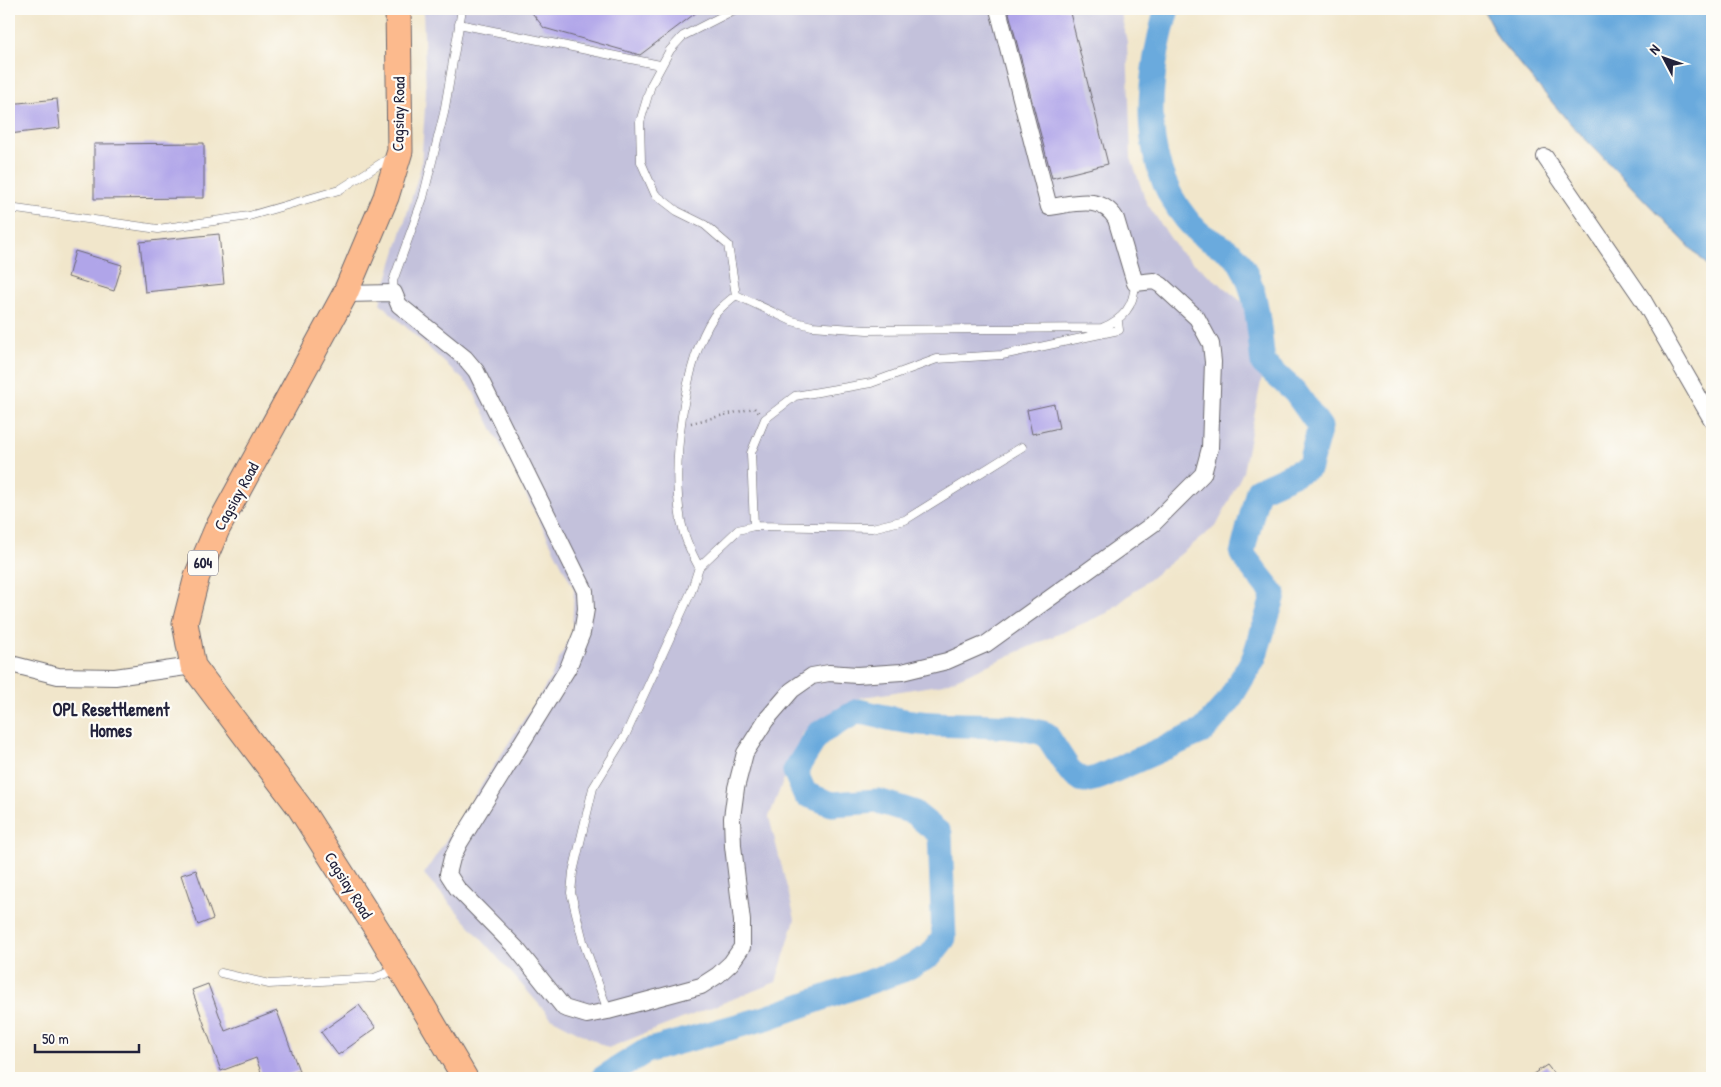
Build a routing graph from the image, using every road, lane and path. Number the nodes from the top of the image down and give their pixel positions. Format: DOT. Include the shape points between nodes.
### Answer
graph roads {
  1 [pos="398,9"];
  2 [pos="462,9"];
  3 [pos="736,9"];
  4 [pos="998,9"];
  5 [pos="459,24"];
  6 [pos="660,65"];
  7 [pos="400,151"];
  8 [pos="1545,156"];
  9 [pos="9,208"];
  10 [pos="1135,283"];
  11 [pos="394,293"];
  12 [pos="345,294"];
  13 [pos="736,294"];
  14 [pos="1118,322"];
  15 [pos="765,419"];
  16 [pos="1712,420"];
  17 [pos="680,425"];
  18 [pos="1022,447"];
  19 [pos="754,526"];
  20 [pos="699,567"];
  21 [pos="9,661"];
  22 [pos="193,666"];
  23 [pos="400,968"];
  24 [pos="220,973"];
  25 [pos="608,1011"];
  26 [pos="466,1078"];
  1 -- 7 [label="main road, Cagsiay Road / 604"];
  2 -- 5 [label="lane"];
  3 -- 6 [label="lane" via="683,36"];
  4 -- 10 [label="street" via="1049,207 1095,202 1111,211"];
  5 -- 6 [label="lane"];
  5 -- 11 [label="lane" via="444,113 423,198 393,281"];
  6 -- 13 [label="lane" via="650,85 640,122 641,162 655,194 677,211 705,225 728,245"];
  7 -- 9 [label="lane" via="339,190 240,217 158,229"];
  7 -- 12 [label="main road, Cagsiay Road / 604" via="386,197"];
  8 -- 16 [label="street" via="1643,300"];
  10 -- 14 [label="lane" via="1132,302"];
  10 -- 25 [label="street" via="1154,281 1162,285 1197,318 1211,344 1210,448 1203,474 1154,524 986,644 947,661 902,672 812,676 792,690 766,720 745,753 736,788 732,846 742,921 742,947 731,963 701,986"];
  11 -- 12 [label="street"];
  11 -- 25 [label="street" via="400,306 465,358 476,371 585,591 582,632 568,668 460,842 448,874 457,888 516,948 564,1008 587,1015"];
  12 -- 22 [label="main road, Cagsiay Road / 604" via="217,529 197,576 185,623"];
  13 -- 14 [label="lane" via="792,321 812,326 867,330 1102,328"];
  13 -- 17 [label="lane" via="715,314 699,343"];
  14 -- 15 [label="lane" via="1119,330 1002,355 937,360 872,382 795,396"];
  15 -- 17 [label="path" via="754,408"];
  15 -- 19 [label="lane" via="751,453"];
  17 -- 20 [label="lane" via="677,472 680,520 687,545"];
  18 -- 19 [label="lane" via="905,520 872,528"];
  19 -- 20 [label="lane" via="738,530"];
  20 -- 25 [label="lane" via="691,592 625,736 593,788 573,872 571,893 583,941"];
  21 -- 22 [label="street" via="58,676 115,677"];
  22 -- 23 [label="main road, Cagsiay Road / 604" via="300,808"];
  23 -- 24 [label="lane" via="374,978 269,984"];
  23 -- 26 [label="main road, Cagsiay Road / 604"];
}
